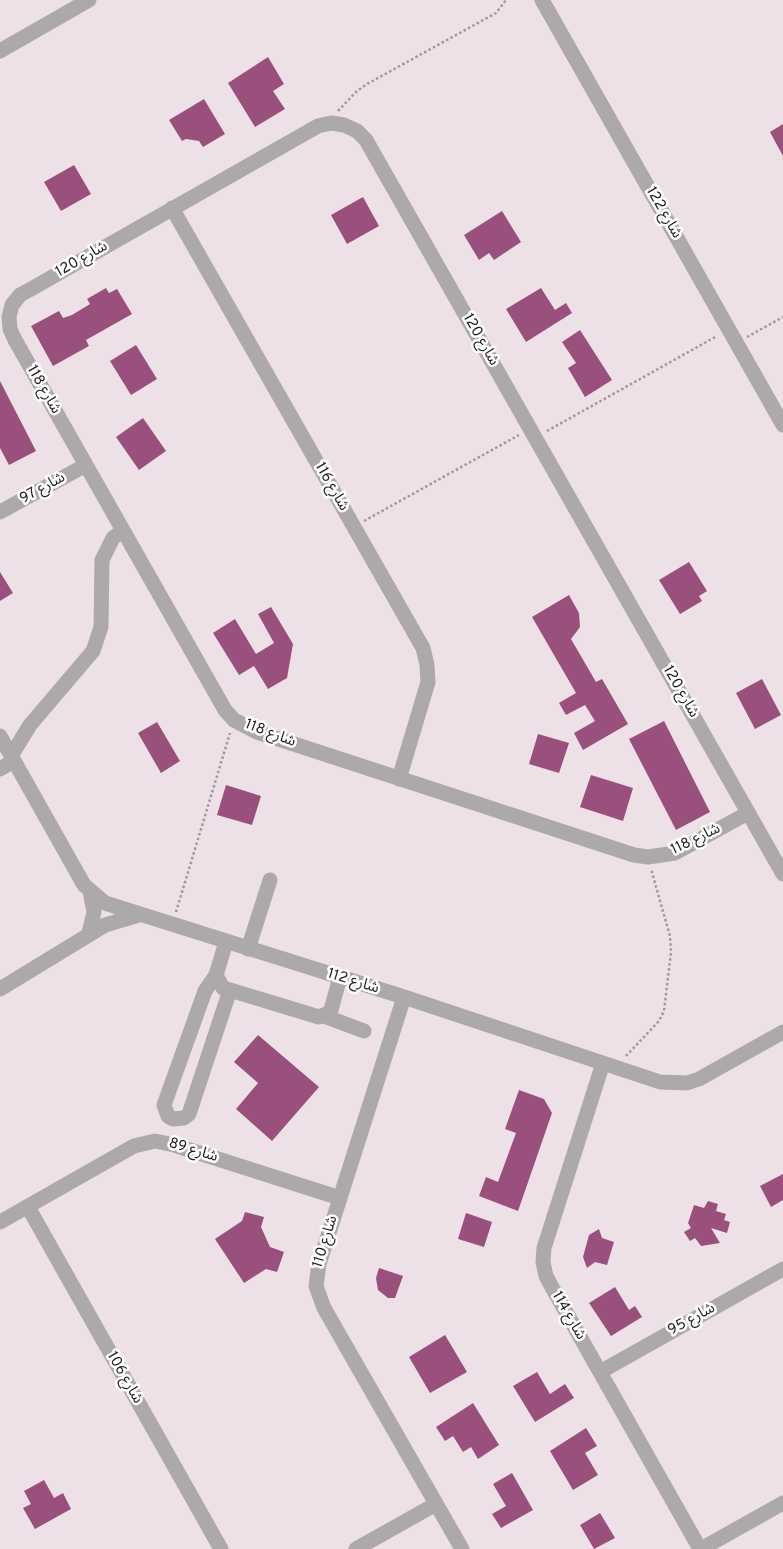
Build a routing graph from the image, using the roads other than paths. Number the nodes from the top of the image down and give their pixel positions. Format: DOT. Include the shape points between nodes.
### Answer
graph roads {
  1 [pos="89,0"];
  2 [pos="542,0"];
  3 [pos="0,51"];
  4 [pos="172,208"];
  5 [pos="30,289"];
  6 [pos="783,426"];
  7 [pos="86,465"];
  8 [pos="0,512"];
  9 [pos="123,530"];
  10 [pos="0,736"];
  11 [pos="13,759"];
  12 [pos="0,769"];
  13 [pos="399,779"];
  14 [pos="748,813"];
  15 [pos="783,874"];
  16 [pos="270,880"];
  17 [pos="90,892"];
  18 [pos="139,915"];
  19 [pos="89,933"];
  20 [pos="226,942"];
  21 [pos="248,949"];
  22 [pos="216,975"];
  23 [pos="340,977"];
  24 [pos="0,989"];
  25 [pos="230,990"];
  26 [pos="404,998"];
  27 [pos="324,1016"];
  28 [pos="364,1031"];
  29 [pos="783,1032"];
  30 [pos="602,1063"];
  31 [pos="340,1198"];
  32 [pos="28,1206"];
  33 [pos="0,1222"];
  34 [pos="783,1269"];
  35 [pos="600,1372"];
  36 [pos="783,1503"];
  37 [pos="436,1504"];
  38 [pos="221,1549"];
  39 [pos="356,1549"];
  40 [pos="462,1549"];
  41 [pos="701,1549"];
  1 -- 3 [label="street"];
  2 -- 6 [label="street, شارع 122"];
  4 -- 5 [label="street, شارع 120"];
  4 -- 13 [label="street, شارع 116" via="423,648 428,682"];
  4 -- 14 [label="street, شارع 120" via="318,126 344,125 366,140"];
  5 -- 7 [label="street, شارع 118" via="12,305 10,329"];
  7 -- 8 [label="street, شارع 97"];
  7 -- 9 [label="street, شارع 118"];
  9 -- 11 [label="street" via="113,538 102,560 101,627 93,651 30,725"];
  9 -- 13 [label="street, شارع 118" via="224,710 234,720 257,732"];
  10 -- 11 [label="street, شارع 112"];
  11 -- 12 [label="street"];
  11 -- 17 [label="street, شارع 112"];
  13 -- 14 [label="street, شارع 118" via="648,857 675,853"];
  14 -- 15 [label="street, شارع 120"];
  16 -- 21 [label="street"];
  17 -- 18 [label="street, شارع 112" via="105,903"];
  17 -- 19 [label="street" via="94,912"];
  18 -- 19 [label="street"];
  18 -- 20 [label="street, شارع 112"];
  19 -- 24 [label="street"];
  20 -- 21 [label="street, شارع 112"];
  20 -- 22 [label="street"];
  21 -- 23 [label="street, شارع 112"];
  22 -- 25 [label="street" via="223,988"];
  22 -- 25 [label="street" via="205,991 164,1105 168,1116 173,1119 189,1114"];
  23 -- 26 [label="street, شارع 112"];
  23 -- 27 [label="street" via="331,1010"];
  25 -- 27 [label="street"];
  26 -- 30 [label="street, شارع 112"];
  26 -- 31 [label="street, شارع 110"];
  27 -- 28 [label="street"];
  29 -- 30 [label="street, شارع 112" via="687,1083 660,1082"];
  30 -- 35 [label="street, شارع 114" via="544,1248 543,1262 546,1276"];
  31 -- 32 [label="street, شارع 89" via="174,1144 155,1142 134,1146"];
  31 -- 37 [label="street, شارع 110" via="316,1275 318,1298"];
  32 -- 33 [label="street, شارع 89"];
  32 -- 38 [label="street, شارع 106"];
  34 -- 35 [label="street, شارع 95"];
  35 -- 41 [label="street, شارع 114"];
  36 -- 41 [label="street"];
  37 -- 39 [label="street"];
  37 -- 40 [label="street, شارع 110"];
}
